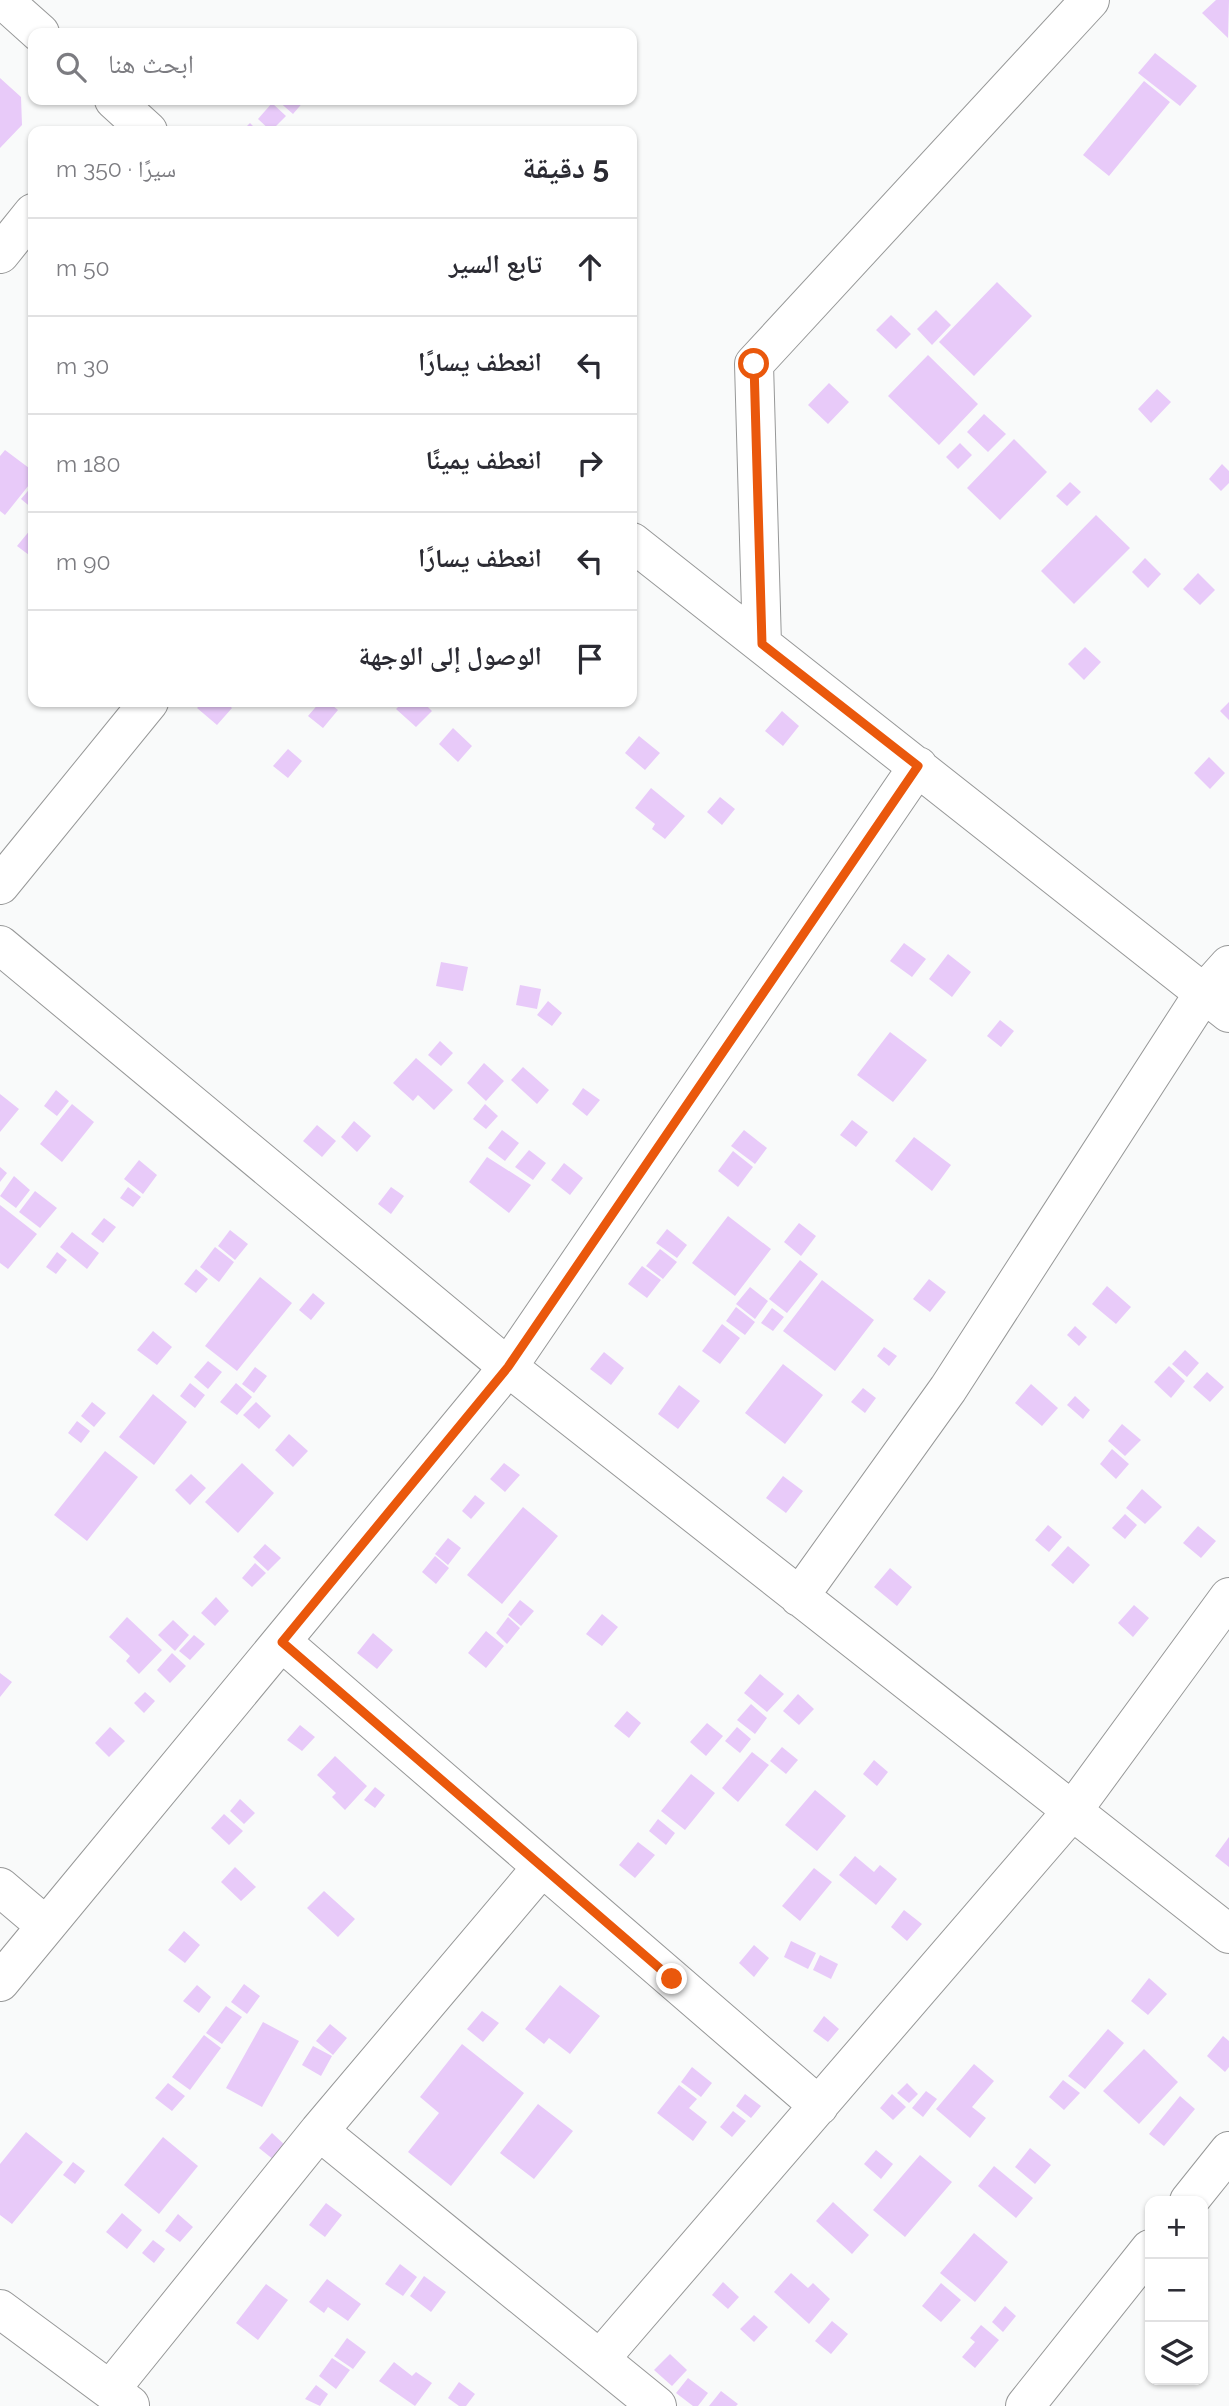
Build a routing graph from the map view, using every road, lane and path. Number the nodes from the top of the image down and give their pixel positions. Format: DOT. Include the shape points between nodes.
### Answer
graph roads {
  1 [pos="3,0"];
  2 [pos="1090,0"];
  3 [pos="34,28"];
  4 [pos="111,112"];
  5 [pos="138,126"];
  6 [pos="28,219"];
  7 [pos="0,254"];
  8 [pos="637,546"];
  9 [pos="762,644"];
  10 [pos="145,707"];
  11 [pos="918,766"];
  12 [pos="0,885"];
  13 [pos="0,944"];
  14 [pos="1229,965"];
  15 [pos="1216,1004"];
  16 [pos="508,1367"];
  17 [pos="799,1597"];
  18 [pos="1229,1597"];
  19 [pos="282,1642"];
  20 [pos="1073,1810"];
  21 [pos="542,1867"];
  22 [pos="0,1887"];
  23 [pos="47,1926"];
  24 [pos="1229,1934"];
  25 [pos="0,1982"];
  26 [pos="819,2106"];
  27 [pos="318,2131"];
  28 [pos="1229,2151"];
  29 [pos="1193,2196"];
  30 [pos="1145,2255"];
  31 [pos="0,2309"];
  32 [pos="600,2359"];
  33 [pos="121,2398"];
  34 [pos="657,2406"];
  35 [pos="1024,2406"];
  1 -- 3 [label="street"];
  2 -- 9 [label="street" via="754,364"];
  4 -- 5 [label="street"];
  6 -- 7 [label="street"];
  8 -- 9 [label="street"];
  9 -- 11 [label="street"];
  10 -- 12 [label="street"];
  11 -- 15 [label="street"];
  11 -- 16 [label="street"];
  13 -- 16 [label="street"];
  14 -- 15 [label="street"];
  15 -- 17 [label="street"];
  16 -- 17 [label="street"];
  16 -- 19 [label="street"];
  17 -- 20 [label="street"];
  18 -- 20 [label="street"];
  19 -- 21 [label="street"];
  19 -- 23 [label="street"];
  20 -- 24 [label="street"];
  20 -- 26 [label="street"];
  21 -- 26 [label="street"];
  21 -- 27 [label="street"];
  22 -- 23 [label="street"];
  23 -- 25 [label="street"];
  26 -- 32 [label="street"];
  27 -- 32 [label="street"];
  27 -- 33 [label="street"];
  28 -- 29 [label="street"];
  30 -- 35 [label="street"];
  31 -- 33 [label="street"];
  32 -- 34 [label="street"];
}
